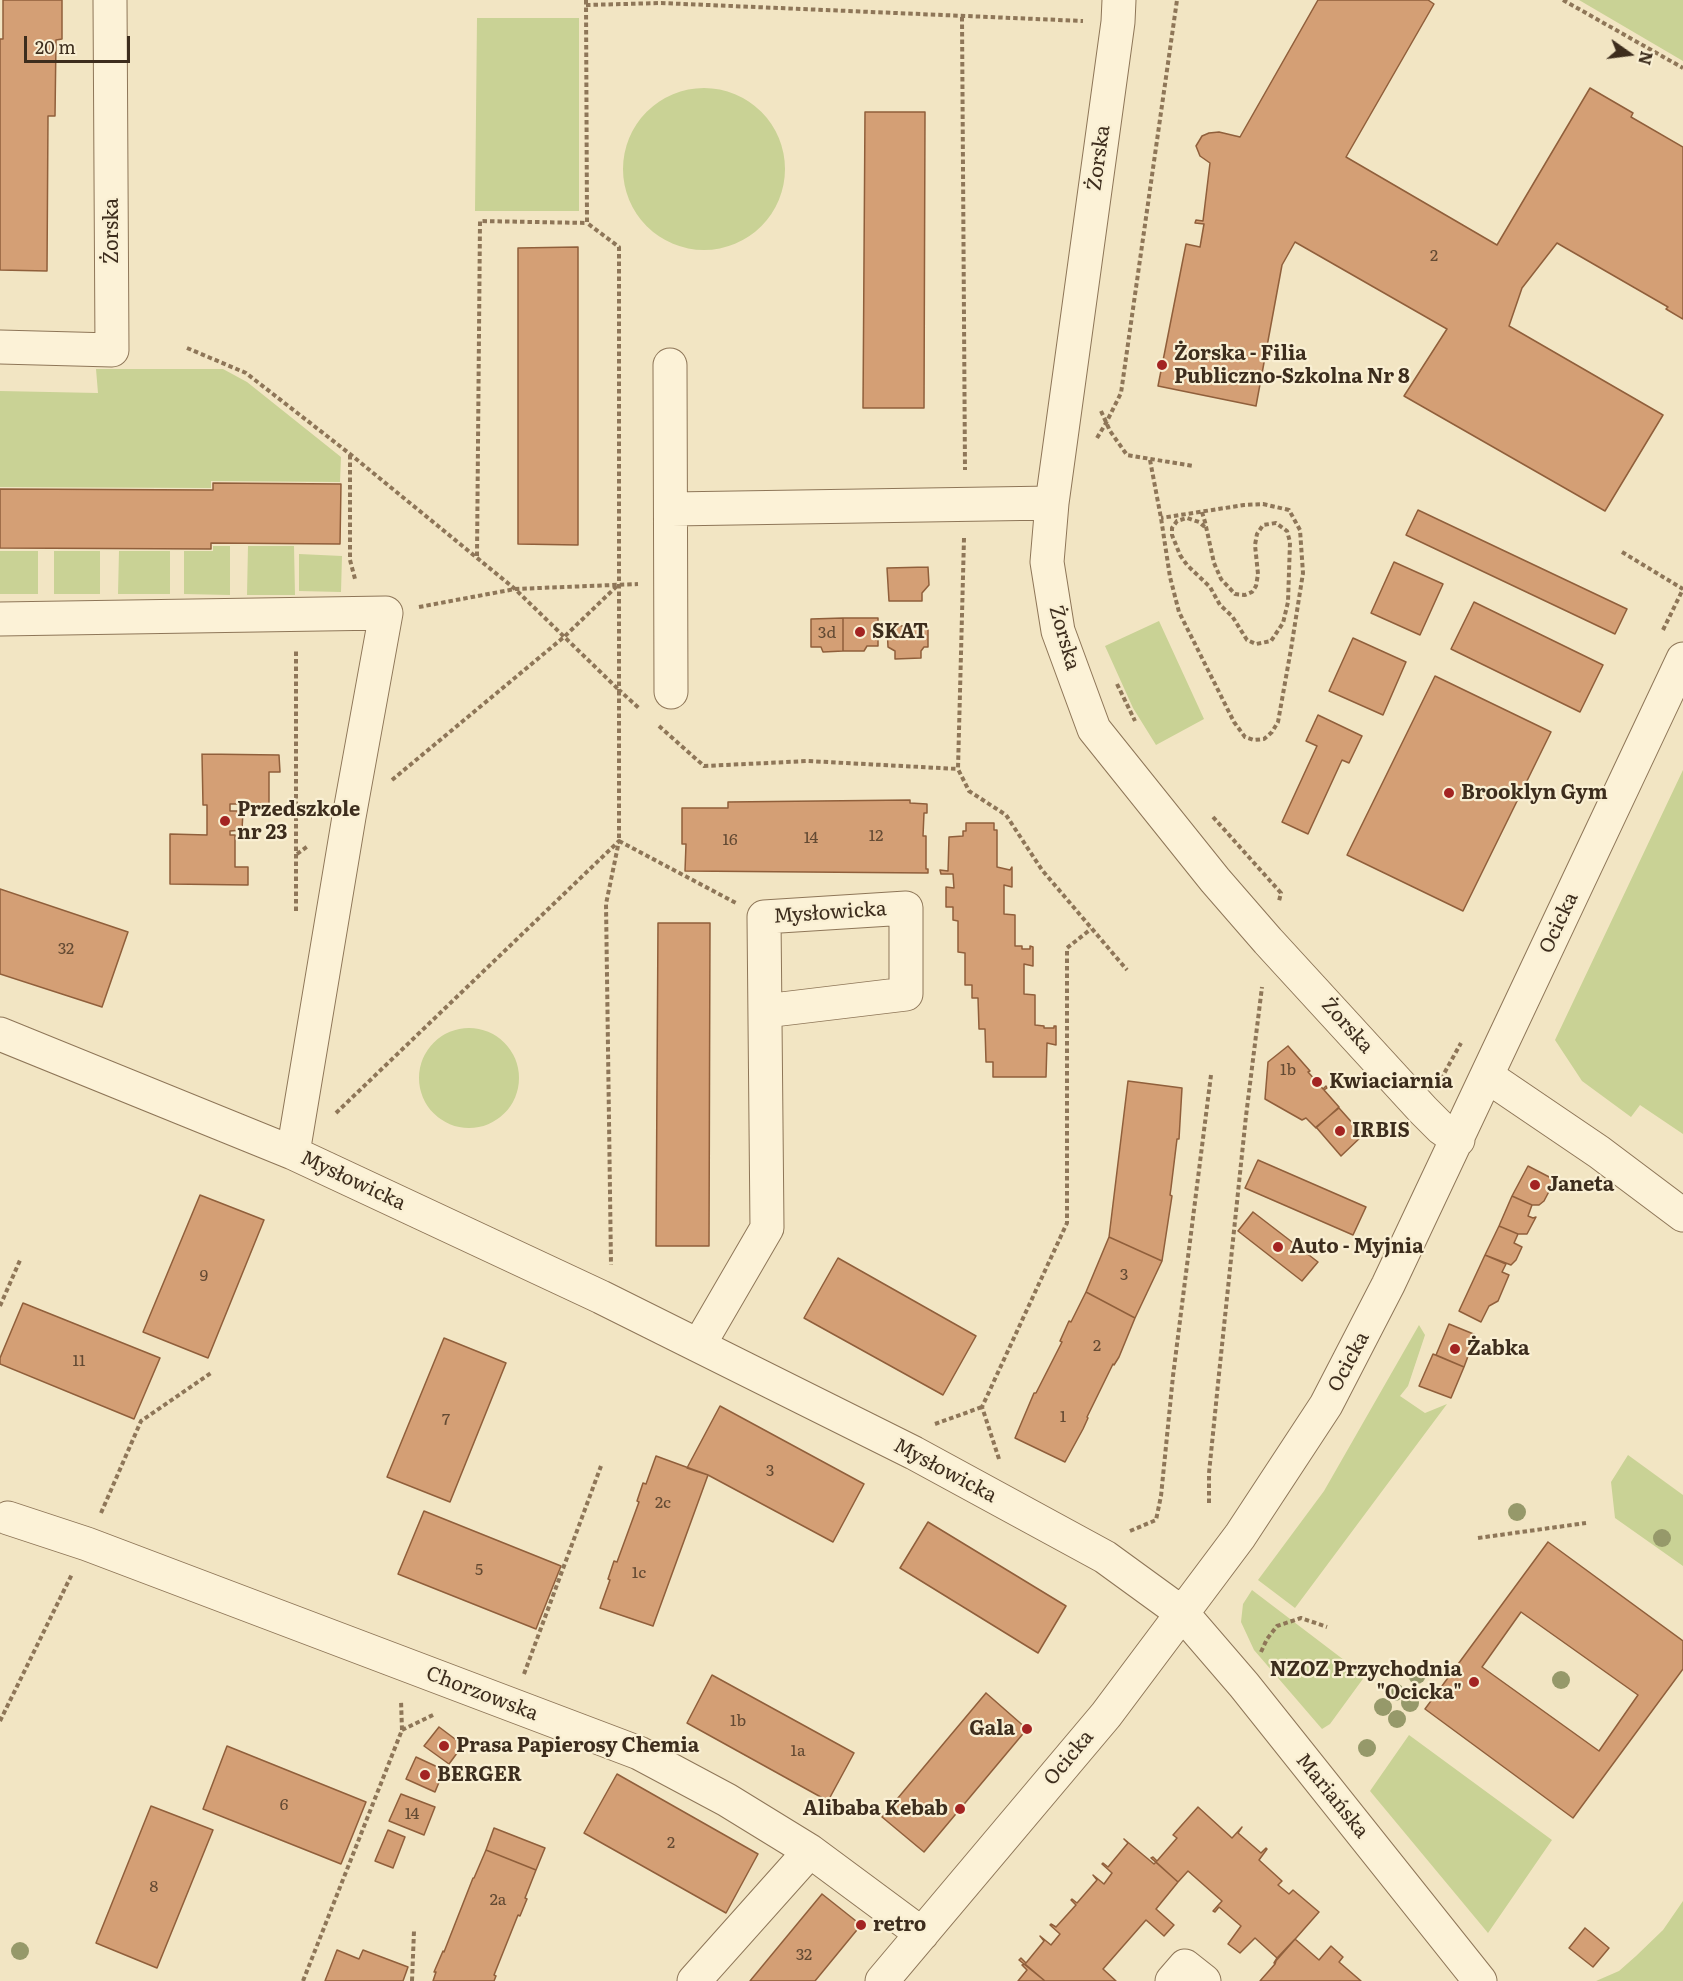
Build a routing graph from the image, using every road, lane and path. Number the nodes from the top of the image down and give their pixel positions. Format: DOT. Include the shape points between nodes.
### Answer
graph roads {
  1 [pos="110,0"];
  2 [pos="1177,0"];
  3 [pos="1563,0"];
  4 [pos="659,1"];
  5 [pos="586,2"];
  6 [pos="1119,11"];
  7 [pos="1683,68"];
  8 [pos="587,223"];
  9 [pos="0,347"];
  10 [pos="188,348"];
  11 [pos="670,365"];
  12 [pos="1098,406"];
  13 [pos="1107,423"];
  14 [pos="1092,446"];
  15 [pos="350,454"];
  16 [pos="1150,460"];
  17 [pos="1193,466"];
  18 [pos="1052,503"];
  19 [pos="672,509"];
  20 [pos="1202,512"];
  21 [pos="1161,518"];
  22 [pos="1206,528"];
  23 [pos="1622,552"];
  24 [pos="477,556"];
  25 [pos="619,585"];
  26 [pos="515,589"];
  27 [pos="1683,589"];
  28 [pos="296,614"];
  29 [pos="375,614"];
  30 [pos="0,619"];
  31 [pos="564,637"];
  32 [pos="1683,659"];
  33 [pos="1116,682"];
  34 [pos="618,690"];
  35 [pos="671,692"];
  36 [pos="644,713"];
  37 [pos="653,721"];
  38 [pos="1140,731"];
  39 [pos="958,769"];
  40 [pos="1205,809"];
  41 [pos="348,817"];
  42 [pos="619,841"];
  43 [pos="764,917"];
  44 [pos="295,918"];
  45 [pos="1091,929"];
  46 [pos="1268,941"];
  47 [pos="765,1011"];
  48 [pos="0,1034"];
  49 [pos="1461,1042"];
  50 [pos="1211,1075"];
  51 [pos="1487,1076"];
  52 [pos="1424,1110"];
  53 [pos="1458,1140"];
  54 [pos="293,1154"];
  55 [pos="1683,1215"];
  56 [pos="21,1258"];
  57 [pos="601,1297"];
  58 [pos="0,1306"];
  59 [pos="699,1345"];
  60 [pos="999,1461"];
  61 [pos="601,1466"];
  62 [pos="1209,1503"];
  63 [pos="8,1518"];
  64 [pos="1586,1523"];
  65 [pos="1125,1534"];
  66 [pos="1478,1538"];
  67 [pos="1182,1613"];
  68 [pos="1327,1627"];
  69 [pos="1259,1657"];
  70 [pos="400,1663"];
  71 [pos="512,1705"];
  72 [pos="810,1851"];
  73 [pos="414,1931"];
  74 [pos="922,1934"];
  75 [pos="1472,1978"];
  76 [pos="303,1981"];
  77 [pos="412,1981"];
  78 [pos="694,1981"];
  79 [pos="882,1981"];
  80 [pos="1172,1981"];
  81 [pos="1204,1981"];
  1 -- 9 [label="street, Żorska" via="112,350"];
  2 -- 13 [label="path" via="1121,393"];
  3 -- 7 [label="path"];
  4 -- 5 [label="path"];
  4 -- 6 [label="path"];
  5 -- 8 [label="path"];
  6 -- 18 [label="street, Żorska"];
  8 -- 24 [label="path" via="480,221"];
  8 -- 25 [label="path" via="619,247"];
  10 -- 15 [label="path" via="246,373"];
  11 -- 19 [label="street"];
  12 -- 13 [label="path"];
  13 -- 14 [label="path"];
  13 -- 16 [label="path" via="1127,455"];
  15 -- 24 [label="path"];
  15 -- 29 [label="path" via="350,560"];
  16 -- 17 [label="path"];
  16 -- 21 [label="path"];
  18 -- 19 [label="street"];
  18 -- 46 [label="street, Żorska" via="1047,562 1058,632 1094,729"];
  19 -- 35 [label="street"];
  20 -- 21 [label="path"];
  20 -- 21 [label="path" via="1263,504 1288,510 1300,530 1303,573 1291,649 1278,722 1264,739 1245,737 1234,722 1179,612"];
  20 -- 22 [label="path"];
  22 -- 22 [label="path" via="1221,579 1235,594 1245,595 1256,586 1257,534 1263,525 1276,523 1287,531 1288,602 1283,623 1271,641 1256,644 1247,640 1210,587 1180,555 1172,536 1177,521 1187,518"];
  23 -- 27 [label="path"];
  24 -- 26 [label="path"];
  25 -- 26 [label="path"];
  25 -- 31 [label="path"];
  25 -- 34 [label="path"];
  26 -- 29 [label="path"];
  26 -- 31 [label="path"];
  28 -- 29 [label="street"];
  28 -- 30 [label="street"];
  28 -- 44 [label="path"];
  29 -- 41 [label="street"];
  31 -- 34 [label="path"];
  31 -- 41 [label="path"];
  32 -- 51 [label="street, Ocicka"];
  33 -- 38 [label="path"];
  34 -- 36 [label="path"];
  34 -- 42 [label="path"];
  37 -- 39 [label="path" via="704,766 808,761"];
  40 -- 46 [label="path" via="1281,893"];
  41 -- 54 [label="street"];
  42 -- 43 [label="path"];
  42 -- 54 [label="path"];
  42 -- 57 [label="path" via="606,904 611,1275"];
  43 -- 47 [label="street, Mysłowicka"];
  43 -- 47 [label="street, Mysłowicka" via="906,908 906,994"];
  45 -- 60 [label="path" via="1067,948 1067,1224 982,1407"];
  46 -- 52 [label="street, Żorska"];
  46 -- 62 [label="path" via="1246,1116"];
  47 -- 59 [label="street, Mysłowicka" via="767,1228"];
  48 -- 54 [label="street, Mysłowicka"];
  49 -- 52 [label="path"];
  50 -- 65 [label="path" via="1161,1496 1156,1520"];
  51 -- 53 [label="street, Ocicka"];
  51 -- 55 [label="street"];
  52 -- 53 [label="street, Żorska"];
  53 -- 67 [label="street, Ocicka" via="1326,1405 1240,1536"];
  54 -- 57 [label="street, Mysłowicka"];
  56 -- 58 [label="path"];
  57 -- 59 [label="street, Mysłowicka"];
  59 -- 67 [label="street, Mysłowicka" via="1089,1548"];
  61 -- 71 [label="path"];
  63 -- 70 [label="street, Chorzowska" via="87,1544"];
  64 -- 66 [label="path"];
  67 -- 74 [label="street, Ocicka" via="1106,1715"];
  67 -- 75 [label="street, Mariańska" via="1244,1685"];
  68 -- 69 [label="path" via="1301,1618 1277,1626"];
  70 -- 71 [label="street, Chorzowska"];
  70 -- 76 [label="path" via="402,1730"];
  71 -- 72 [label="street, Chorzowska" via="639,1753"];
  72 -- 74 [label="street, Chorzowska"];
  72 -- 78 [label="street"];
  73 -- 77 [label="path"];
  74 -- 79 [label="street, Ocicka"];
  80 -- 81 [label="street" via="1185,1966"];
}
